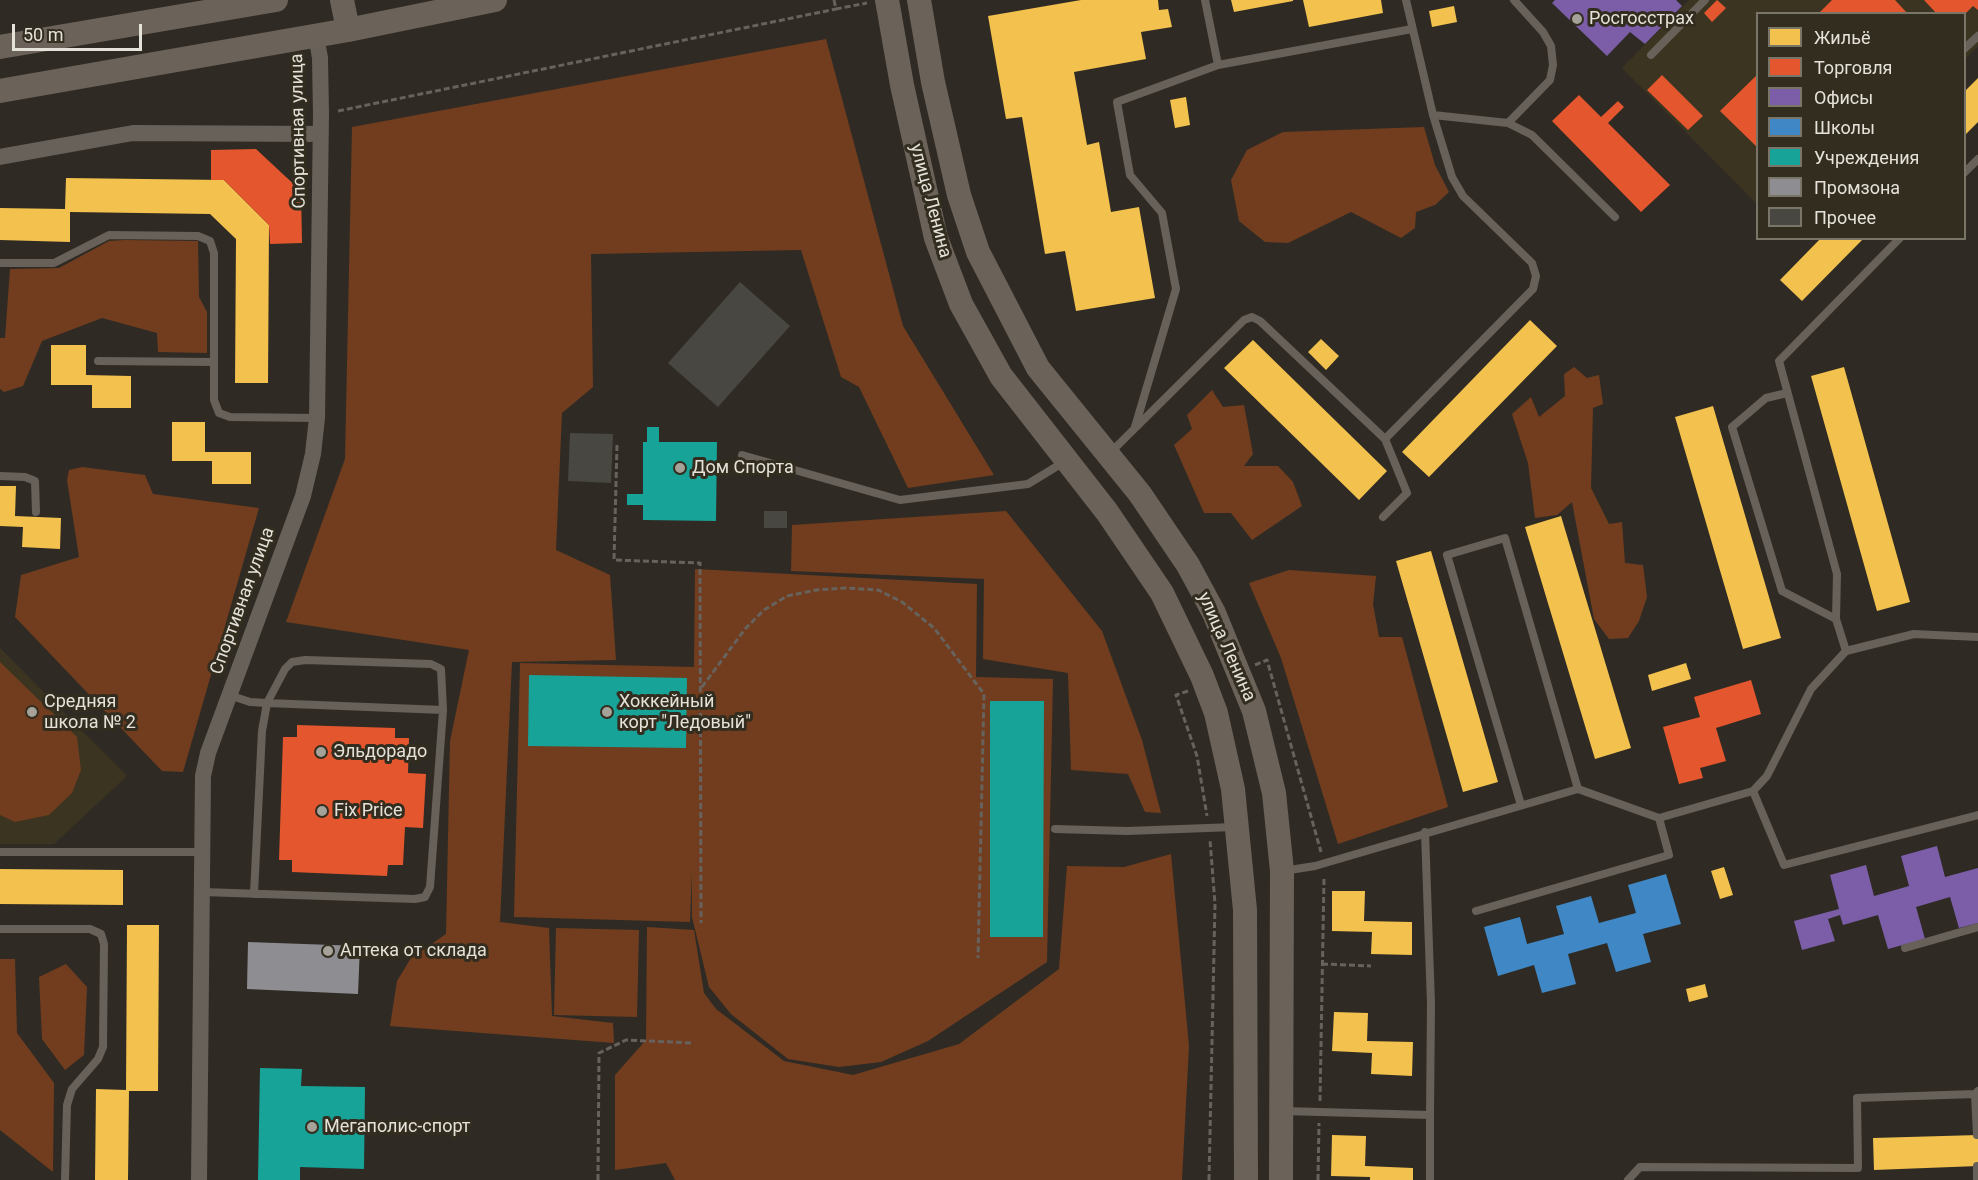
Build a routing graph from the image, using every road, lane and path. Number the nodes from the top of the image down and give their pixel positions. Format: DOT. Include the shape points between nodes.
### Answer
graph roads {
  1 [pos="276,0"];
  2 [pos="342,0"];
  3 [pos="495,0"];
  4 [pos="834,0"];
  5 [pos="919,0"];
  6 [pos="1205,0"];
  7 [pos="1406,0"];
  8 [pos="1514,0"];
  9 [pos="1705,0"];
  10 [pos="880,1"];
  11 [pos="836,9"];
  12 [pos="1412,29"];
  13 [pos="348,30"];
  14 [pos="316,36"];
  15 [pos="1978,36"];
  16 [pos="0,47"];
  17 [pos="1966,48"];
  18 [pos="1652,55"];
  19 [pos="1218,65"];
  20 [pos="0,92"];
  21 [pos="321,114"];
  22 [pos="1433,115"];
  23 [pos="1508,123"];
  24 [pos="321,134"];
  25 [pos="0,157"];
  26 [pos="1978,159"];
  27 [pos="1966,172"];
  28 [pos="1615,218"];
  29 [pos="1898,240"];
  30 [pos="0,263"];
  31 [pos="98,361"];
  32 [pos="214,362"];
  33 [pos="1038,368"];
  34 [pos="1010,389"];
  35 [pos="1787,393"];
  36 [pos="317,418"];
  37 [pos="1134,430"];
  38 [pos="1385,439"];
  39 [pos="617,445"];
  40 [pos="1108,454"];
  41 [pos="742,455"];
  42 [pos="1066,460"];
  43 [pos="0,476"];
  44 [pos="36,512"];
  45 [pos="1383,517"];
  46 [pos="1836,619"];
  47 [pos="1978,637"];
  48 [pos="1846,651"];
  49 [pos="1267,660"];
  50 [pos="702,687"];
  51 [pos="229,695"];
  52 [pos="267,703"];
  53 [pos="443,710"];
  54 [pos="1578,789"];
  55 [pos="1754,790"];
  56 [pos="1521,805"];
  57 [pos="1978,815"];
  58 [pos="1659,818"];
  59 [pos="1238,826"];
  60 [pos="1055,829"];
  61 [pos="1425,832"];
  62 [pos="0,852"];
  63 [pos="202,852"];
  64 [pos="1324,863"];
  65 [pos="1282,871"];
  66 [pos="202,892"];
  67 [pos="254,894"];
  68 [pos="1215,904"];
  69 [pos="1476,911"];
  70 [pos="701,923"];
  71 [pos="1978,927"];
  72 [pos="0,929"];
  73 [pos="1905,948"];
  74 [pos="978,958"];
  75 [pos="1322,964"];
  76 [pos="1371,966"];
  77 [pos="1246,976"];
  78 [pos="1283,977"];
  79 [pos="693,1043"];
  80 [pos="1976,1093"];
  81 [pos="1282,1111"];
  82 [pos="1319,1112"];
  83 [pos="1430,1115"];
  84 [pos="1977,1135"];
  85 [pos="1977,1166"];
  86 [pos="65,1180"];
  87 [pos="199,1180"];
  88 [pos="598,1180"];
  89 [pos="1209,1180"];
  90 [pos="1246,1180"];
  91 [pos="1281,1180"];
  92 [pos="1318,1180"];
  93 [pos="1430,1180"];
  94 [pos="1628,1180"];
  95 [pos="1977,1180"];
  1 -- 16 [label="street"];
  2 -- 13 [label="street"];
  3 -- 13 [label="street"];
  4 -- 11 [label="path"];
  5 -- 33 [label="street, улица Ленина" via="959,195 978,252"];
  6 -- 19 [label="lane"];
  7 -- 12 [label="lane"];
  8 -- 23 [label="lane" via="1547,39 1553,65 1550,80"];
  9 -- 18 [label="lane"];
  10 -- 11 [label="path"];
  10 -- 34 [label="street, улица Ленина" via="936,238 961,304"];
  11 -- 21 [label="path"];
  12 -- 19 [label="lane"];
  12 -- 22 [label="lane"];
  13 -- 14 [label="street"];
  14 -- 20 [label="street"];
  14 -- 21 [label="street, Спортивная улица"];
  15 -- 17 [label="lane"];
  19 -- 37 [label="lane" via="1117,102 1130,175 1162,213 1176,289"];
  21 -- 24 [label="street, Спортивная улица"];
  22 -- 23 [label="lane"];
  22 -- 38 [label="lane" via="1452,177 1463,196 1532,263 1536,276 1533,289"];
  23 -- 28 [label="lane" via="1532,135"];
  24 -- 25 [label="street" via="133,133"];
  24 -- 36 [label="street, Спортивная улица"];
  26 -- 27 [label="lane"];
  29 -- 35 [label="lane" via="1779,361"];
  30 -- 32 [label="lane" via="54,263 109,235 198,236 210,241 214,253"];
  31 -- 32 [label="lane"];
  32 -- 36 [label="lane" via="214,400 219,413 230,417"];
  33 -- 34 [label="street"];
  33 -- 40 [label="street, улица Ленина"];
  34 -- 42 [label="street, улица Ленина"];
  35 -- 46 [label="lane" via="1837,574"];
  35 -- 46 [label="lane" via="1766,398 1732,427 1782,591"];
  36 -- 51 [label="street, Спортивная улица" via="303,496"];
  37 -- 38 [label="lane" via="1244,320 1252,317"];
  37 -- 40 [label="lane"];
  38 -- 45 [label="lane" via="1407,493"];
  39 -- 50 [label="path" via="614,560 700,563"];
  40 -- 65 [label="street, улица Ленина" via="1188,565 1235,661 1268,763"];
  41 -- 42 [label="lane" via="900,500 1028,484"];
  42 -- 59 [label="street, улица Ленина" via="1137,553 1184,636 1216,713"];
  43 -- 44 [label="lane" via="35,481"];
  46 -- 48 [label="lane"];
  47 -- 48 [label="lane" via="1914,634"];
  48 -- 55 [label="lane" via="1811,689 1767,776"];
  49 -- 64 [label="path"];
  50 -- 70 [label="path"];
  50 -- 74 [label="path" via="745,629 764,610 788,596 816,590 878,590 902,602 934,628 984,694"];
  51 -- 52 [label="lane"];
  51 -- 63 [label="street, Спортивная улица" via="203,776"];
  52 -- 53 [label="lane"];
  52 -- 53 [label="lane" via="278,679 292,662 431,664 441,669"];
  52 -- 67 [label="lane" via="262,731"];
  53 -- 67 [label="lane" via="430,887 425,897"];
  54 -- 56 [label="lane"];
  54 -- 56 [label="lane" via="1505,538 1448,555"];
  54 -- 58 [label="lane"];
  55 -- 57 [label="lane" via="1784,865"];
  55 -- 58 [label="lane"];
  56 -- 61 [label="lane"];
  58 -- 69 [label="lane" via="1669,855"];
  59 -- 60 [label="lane" via="1209,830"];
  59 -- 77 [label="street, улица Ленина"];
  61 -- 64 [label="lane"];
  61 -- 83 [label="lane"];
  62 -- 63 [label="lane"];
  63 -- 66 [label="street, Спортивная улица"];
  64 -- 65 [label="lane"];
  64 -- 75 [label="path"];
  65 -- 78 [label="street, улица Ленина"];
  66 -- 67 [label="lane"];
  66 -- 87 [label="street, Спортивная улица"];
  68 -- 89 [label="path"];
  71 -- 73 [label="lane"];
  72 -- 86 [label="lane" via="90,929 101,934 104,945 103,1047 98,1059 72,1089 67,1105"];
  75 -- 76 [label="path"];
  75 -- 82 [label="path"];
  77 -- 78 [label="street"];
  77 -- 90 [label="street, улица Ленина"];
  78 -- 81 [label="street, улица Ленина"];
  79 -- 88 [label="path" via="626,1040 599,1053"];
  80 -- 84 [label="lane"];
  80 -- 94 [label="lane" via="1857,1098 1858,1168 1640,1167"];
  81 -- 82 [label="lane"];
  81 -- 91 [label="street, улица Ленина"];
  82 -- 83 [label="lane"];
  82 -- 92 [label="path"];
  83 -- 93 [label="lane"];
  85 -- 95 [label="lane"];
}
